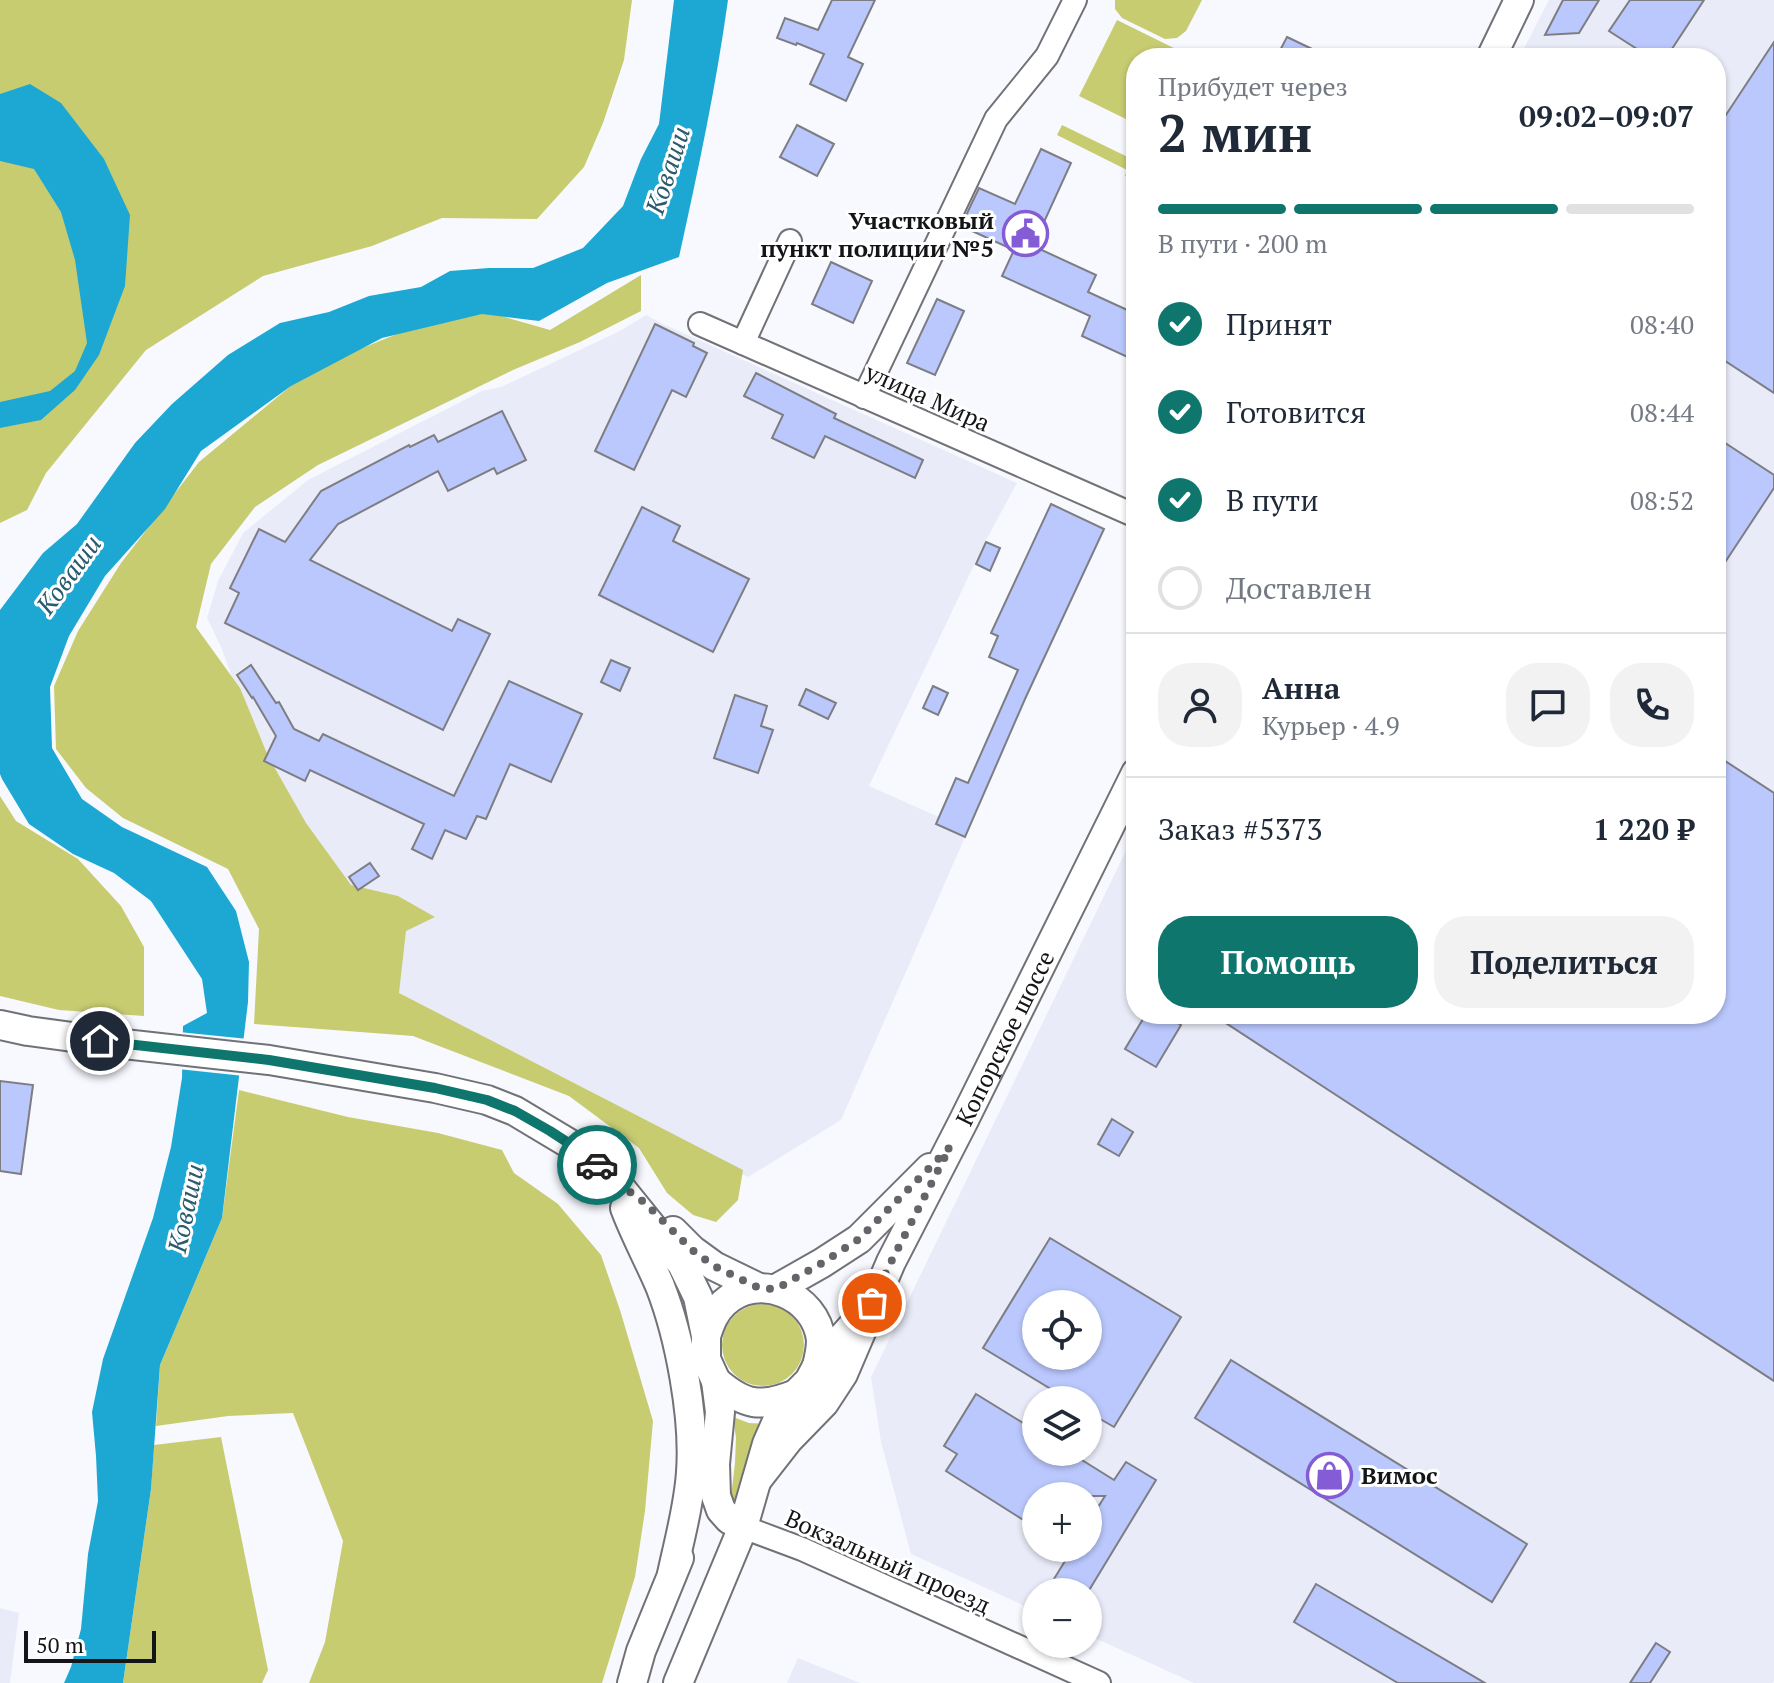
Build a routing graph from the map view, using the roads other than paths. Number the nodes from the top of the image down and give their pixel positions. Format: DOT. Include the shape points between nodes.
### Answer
graph roads {
  1 [pos="1075,0"];
  2 [pos="1519,0"];
  3 [pos="1496,48"];
  4 [pos="790,241"];
  5 [pos="700,324"];
  6 [pos="743,343"];
  7 [pos="864,397"];
  8 [pos="1126,512"];
  9 [pos="1126,793"];
  10 [pos="0,1025"];
  11 [pos="950,1147"];
  12 [pos="615,1181"];
  13 [pos="767,1288"];
  14 [pos="872,1303"];
  15 [pos="706,1336"];
  16 [pos="817,1366"];
  17 [pos="716,1381"];
  18 [pos="796,1394"];
  19 [pos="715,1464"];
  20 [pos="757,1480"];
  21 [pos="743,1527"];
  22 [pos="672,1574"];
  23 [pos="632,1683"];
  24 [pos="678,1683"];
  25 [pos="1099,1683"];
  1 -- 7 [label="street" via="1047,56 996,119"];
  2 -- 3 [label="main road"];
  4 -- 6 [label="street"];
  5 -- 6 [label="street, улица Мира"];
  6 -- 7 [label="street, улица Мира"];
  7 -- 8 [label="street, улица Мира"];
  9 -- 11 [label="main road, Копорское шоссе"];
  10 -- 12 [label="main road" via="269,1060 487,1100 570,1144"];
  11 -- 13 [label="main road" via="859,1239"];
  11 -- 14 [label="main road, Копорское шоссе"];
  12 -- 13 [label="main road" via="714,1266"];
  12 -- 15 [label="main road" via="682,1264 698,1297"];
  12 -- 22 [label="main road" via="661,1288 685,1381 691,1472"];
  13 -- 15 [label="main road" via="740,1292 724,1303"];
  13 -- 16 [label="main road" via="798,1299 814,1318 821,1341"];
  14 -- 16 [label="main road"];
  14 -- 20 [label="main road" via="843,1374"];
  15 -- 17 [label="main road" via="706,1359"];
  16 -- 18 [label="main road"];
  17 -- 18 [label="main road" via="753,1403"];
  17 -- 19 [label="main road" via="720,1412"];
  18 -- 20 [label="main road" via="778,1419"];
  19 -- 21 [label="main road" via="721,1510"];
  19 -- 22 [label="main road"];
  20 -- 21 [label="main road"];
  21 -- 24 [label="main road"];
  21 -- 25 [label="street, Вокзальный проезд"];
  22 -- 23 [label="main road"];
}
